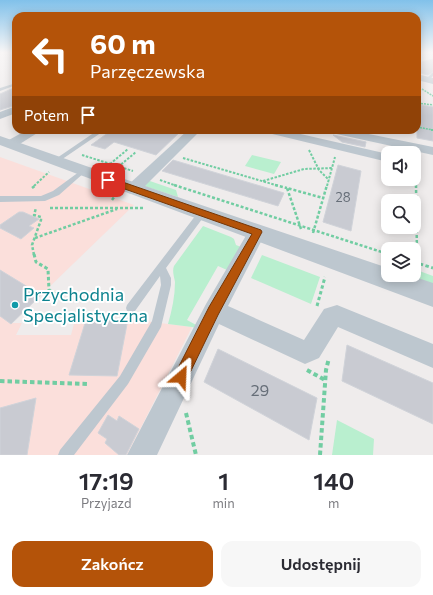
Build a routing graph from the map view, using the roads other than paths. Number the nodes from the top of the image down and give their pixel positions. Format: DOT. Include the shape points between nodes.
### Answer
graph roads {
  1 [pos="421,77"];
  2 [pos="431,78"];
  3 [pos="12,86"];
  4 [pos="0,90"];
  5 [pos="12,111"];
  6 [pos="0,116"];
  7 [pos="26,134"];
  8 [pos="96,134"];
  9 [pos="191,134"];
  10 [pos="299,134"];
  11 [pos="349,134"];
  12 [pos="6,142"];
  13 [pos="399,146"];
  14 [pos="421,150"];
  15 [pos="433,152"];
  16 [pos="381,156"];
  17 [pos="56,161"];
  18 [pos="83,171"];
  19 [pos="132,187"];
  20 [pos="0,199"];
  21 [pos="202,213"];
  22 [pos="258,232"];
  23 [pos="161,268"];
  24 [pos="433,295"];
  25 [pos="131,308"];
  26 [pos="214,311"];
  27 [pos="433,356"];
  28 [pos="65,455"];
  29 [pos="142,455"];
  1 -- 2 [label="street"];
  3 -- 4 [label="lane"];
  5 -- 6 [label="street"];
  7 -- 12 [label="street"];
  8 -- 17 [label="lane"];
  9 -- 19 [label="street"];
  10 -- 16 [label="street"];
  11 -- 13 [label="street"];
  12 -- 17 [label="street"];
  14 -- 15 [label="street"];
  17 -- 18 [label="street"];
  18 -- 19 [label="street"];
  18 -- 20 [label="lane" via="56,193 42,199"];
  19 -- 21 [label="street"];
  21 -- 22 [label="street"];
  21 -- 23 [label="lane"];
  22 -- 24 [label="street"];
  22 -- 26 [label="street"];
  23 -- 25 [label="lane"];
  23 -- 28 [label="lane" via="166,285 157,323 124,380"];
  26 -- 27 [label="street" via="305,352 311,350 332,317 337,316"];
  26 -- 29 [label="street"];
}
